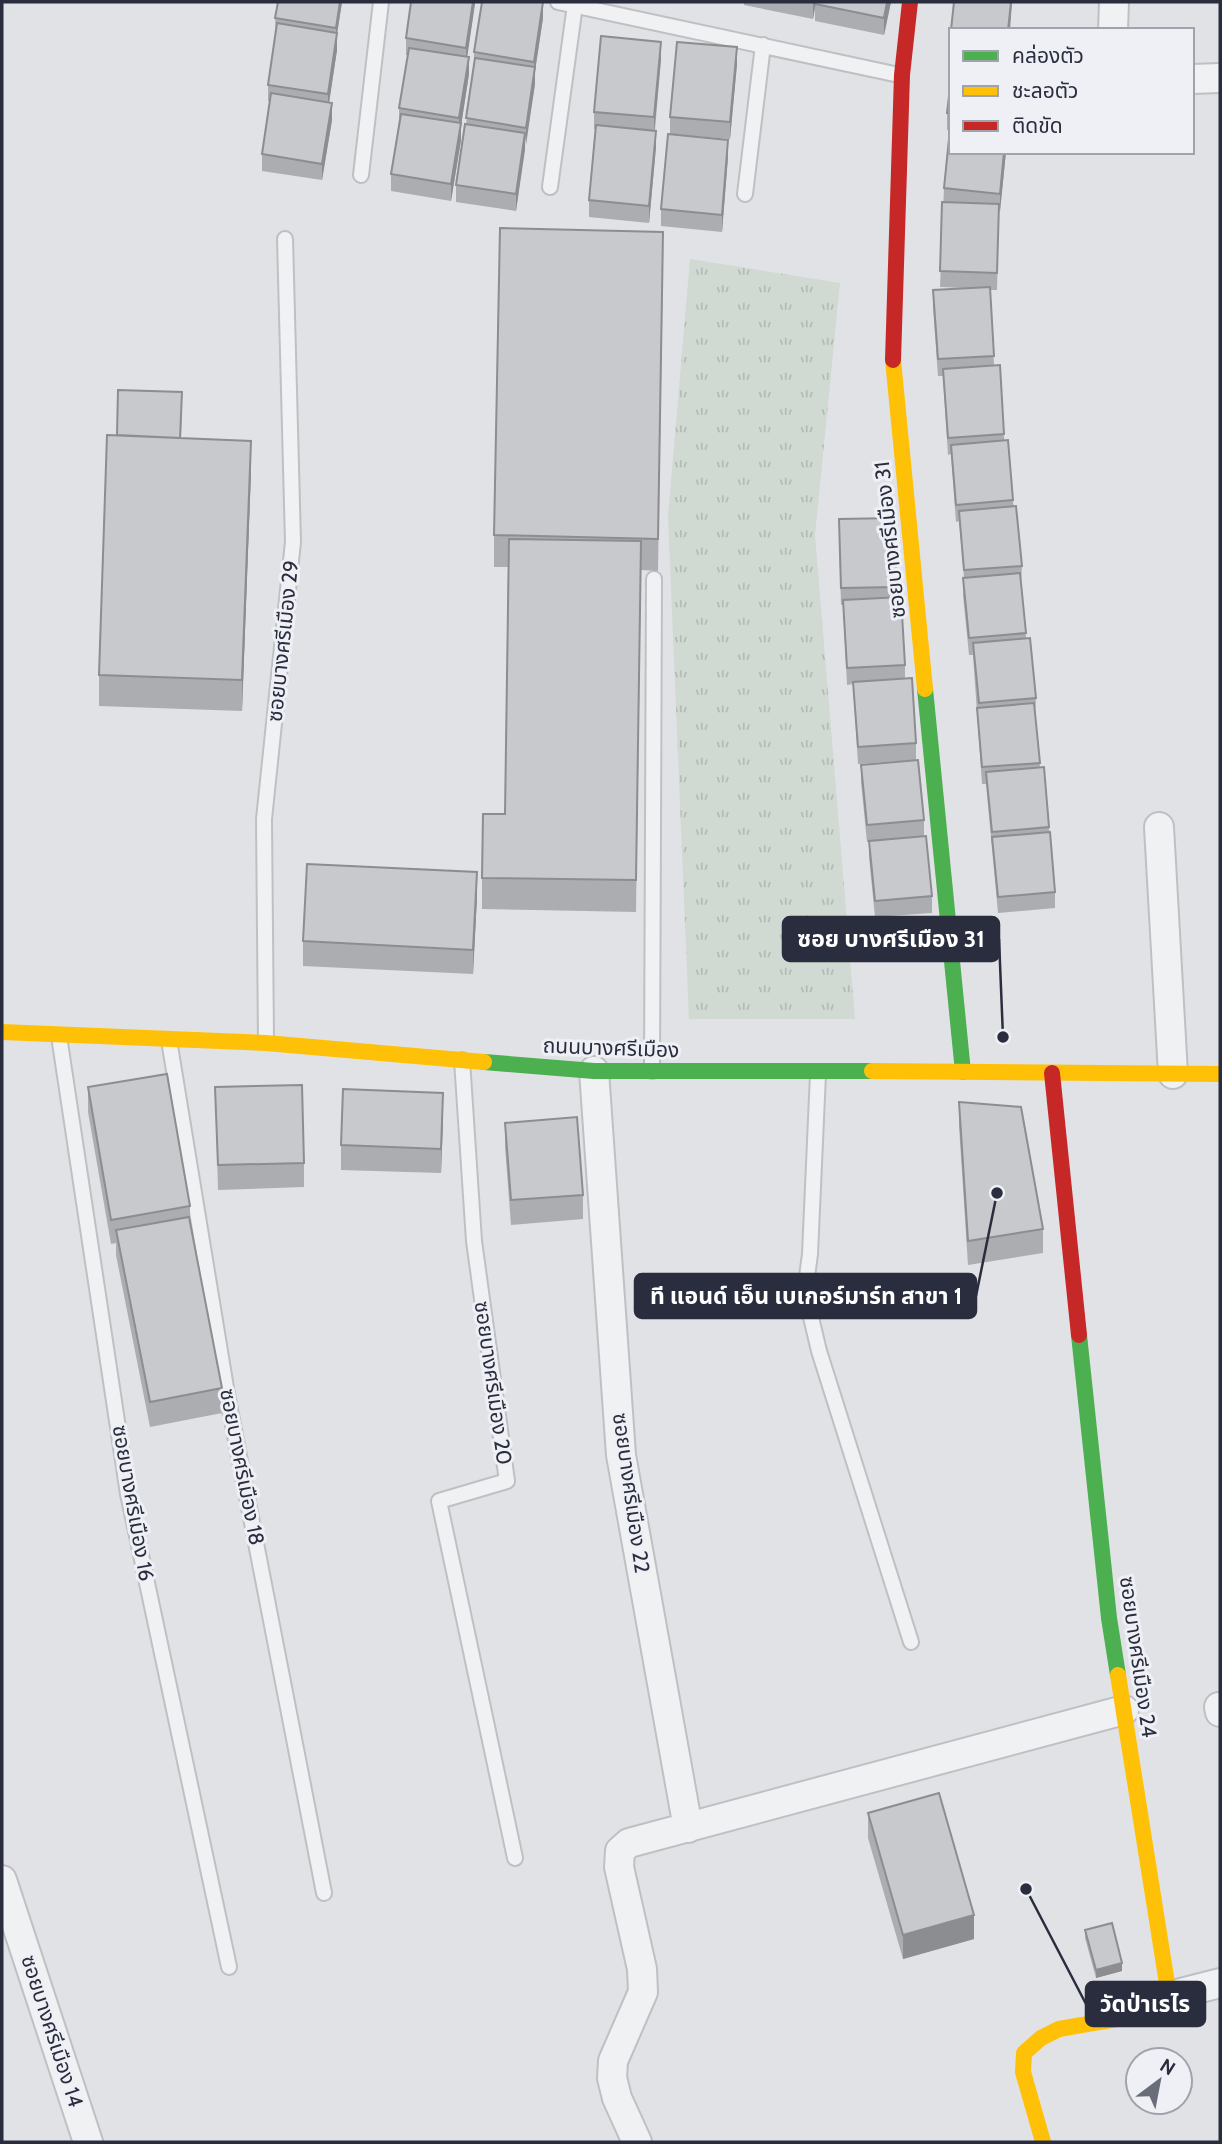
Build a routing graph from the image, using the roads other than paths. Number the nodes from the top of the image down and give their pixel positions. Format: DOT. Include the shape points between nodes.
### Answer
graph roads {
  1 [pos="381,2"];
  2 [pos="558,2"];
  3 [pos="910,2"];
  4 [pos="1114,2"];
  5 [pos="575,5"];
  6 [pos="1113,28"];
  7 [pos="762,45"];
  8 [pos="902,75"];
  9 [pos="1220,78"];
  10 [pos="1194,79"];
  11 [pos="360,175"];
  12 [pos="550,187"];
  13 [pos="745,194"];
  14 [pos="285,239"];
  15 [pos="654,579"];
  16 [pos="1159,827"];
  17 [pos="2,1032"];
  18 [pos="59,1034"];
  19 [pos="169,1040"];
  20 [pos="266,1043"];
  21 [pos="462,1060"];
  22 [pos="594,1071"];
  23 [pos="652,1072"];
  24 [pos="818,1072"];
  25 [pos="963,1072"];
  26 [pos="1052,1073"];
  27 [pos="1173,1074"];
  28 [pos="1220,1074"];
  29 [pos="911,1642"];
  30 [pos="1124,1710"];
  31 [pos="688,1828"];
  32 [pos="515,1858"];
  33 [pos="2,1880"];
  34 [pos="324,1893"];
  35 [pos="229,1967"];
  36 [pos="1220,1983"];
  37 [pos="1169,1996"];
  38 [pos="88,2142"];
  39 [pos="637,2142"];
  40 [pos="1042,2142"];
  1 -- 11 [label="lane"];
  2 -- 5 [label="lane"];
  3 -- 8 [label="street, ซอยบางศรีเมือง 31"];
  4 -- 6 [label="street"];
  5 -- 7 [label="lane"];
  5 -- 12 [label="lane"];
  7 -- 8 [label="lane"];
  7 -- 13 [label="lane"];
  8 -- 25 [label="street, ซอยบางศรีเมือง 31" via="892,347"];
  9 -- 10 [label="street"];
  14 -- 20 [label="lane, ซอยบางศรีเมือง 29" via="293,542 264,819"];
  15 -- 23 [label="lane"];
  16 -- 27 [label="street"];
  17 -- 18 [label="street, ถนนบางศรีเมือง"];
  18 -- 19 [label="street, ถนนบางศรีเมือง"];
  18 -- 35 [label="lane, ซอยบางศรีเมือง 16" via="128,1494"];
  19 -- 20 [label="street, ถนนบางศรีเมือง"];
  19 -- 34 [label="lane, ซอยบางศรีเมือง 18" via="228,1394"];
  20 -- 21 [label="street, ถนนบางศรีเมือง"];
  21 -- 22 [label="street, ถนนบางศรีเมือง"];
  21 -- 32 [label="lane, ซอยบางศรีเมือง 20" via="474,1241 507,1481 439,1501"];
  22 -- 23 [label="street, ถนนบางศรีเมือง"];
  22 -- 31 [label="street, ซอยบางศรีเมือง 22" via="621,1455"];
  23 -- 24 [label="street, ถนนบางศรีเมือง"];
  24 -- 25 [label="street, ถนนบางศรีเมือง"];
  24 -- 29 [label="lane" via="805,1292 819,1351"];
  25 -- 26 [label="street, ถนนบางศรีเมือง"];
  26 -- 27 [label="street, ถนนบางศรีเมือง"];
  26 -- 30 [label="street, ซอยบางศรีเมือง 24" via="1109,1618"];
  27 -- 28 [label="street, ถนนบางศรีเมือง"];
  30 -- 31 [label="street"];
  30 -- 37 [label="street, ซอยบางศรีเมือง 24"];
  31 -- 39 [label="street" via="629,1843 620,1851 619,1867 643,1992 613,2061 612,2078"];
  33 -- 38 [label="street, ซอยบางศรีเมือง 14"];
  36 -- 37 [label="street"];
  37 -- 40 [label="street" via="1140,2015 1059,2029 1024,2053 1023,2072"];
}
